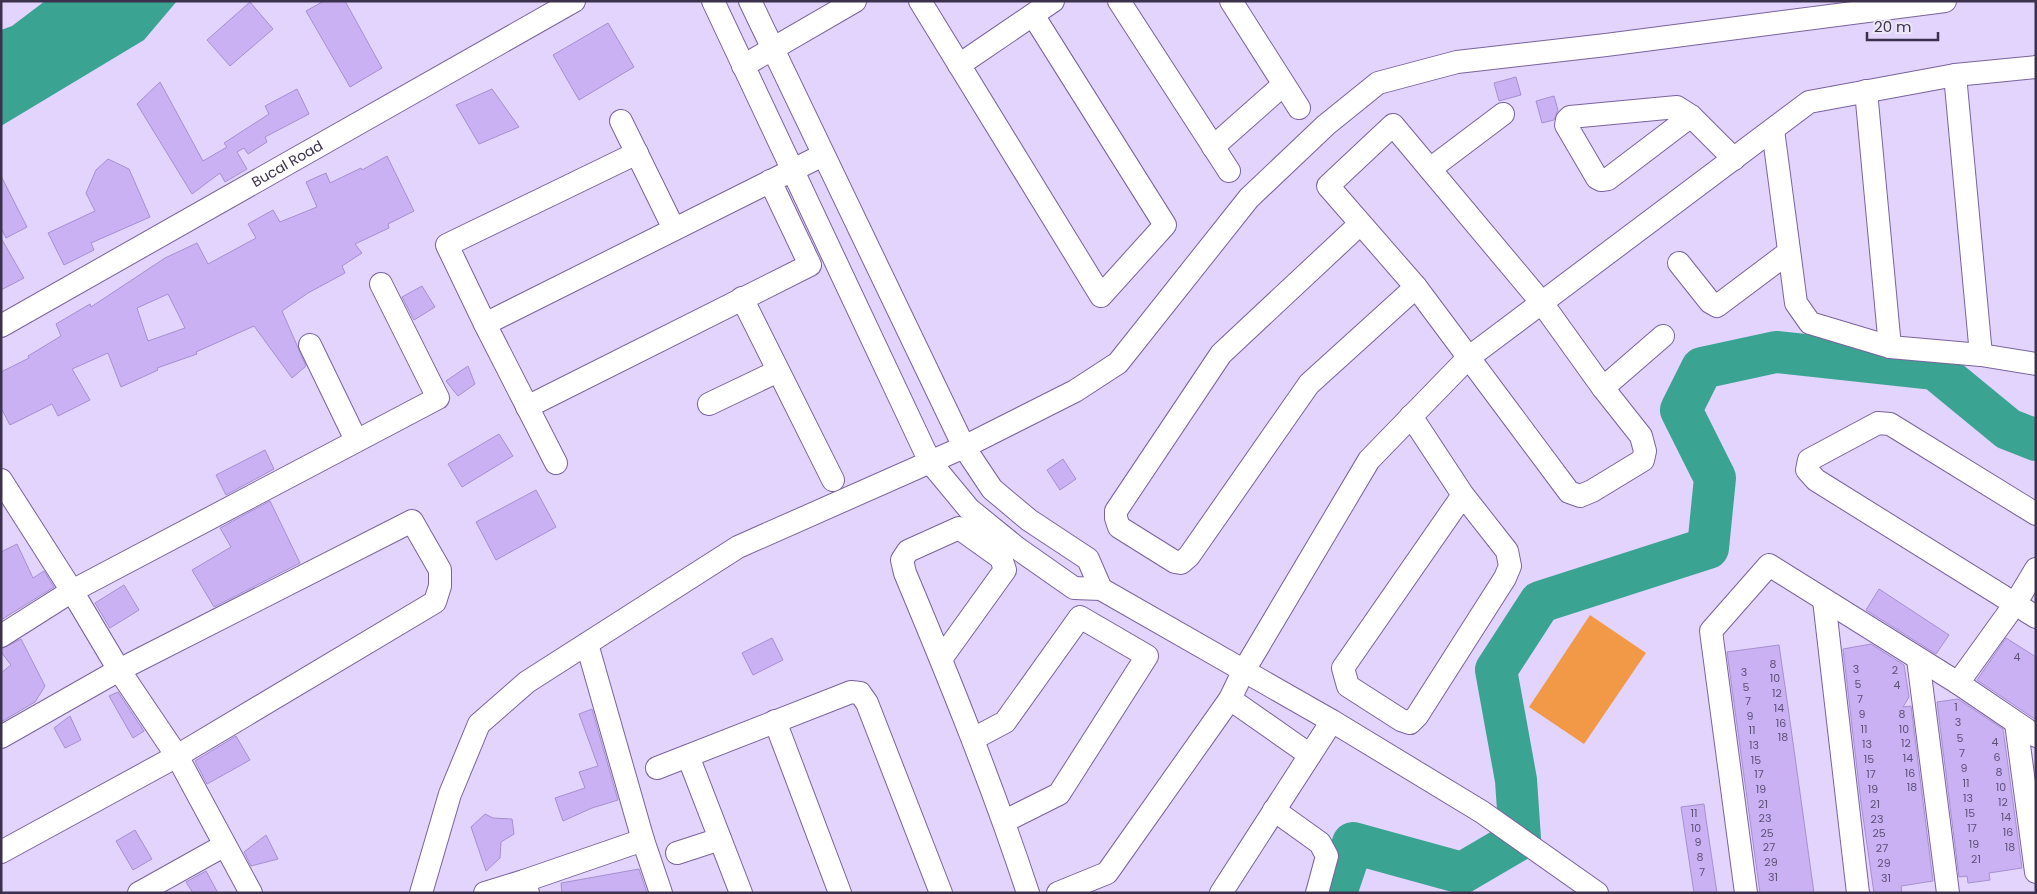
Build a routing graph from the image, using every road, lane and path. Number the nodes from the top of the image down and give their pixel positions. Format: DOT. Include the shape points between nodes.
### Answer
graph roads {
  1 [pos="574,1"];
  2 [pos="713,1"];
  3 [pos="750,1"];
  4 [pos="855,1"];
  5 [pos="920,1"];
  6 [pos="1053,1"];
  7 [pos="1119,1"];
  8 [pos="1231,1"];
  9 [pos="1945,1"];
  10 [pos="1033,15"];
  11 [pos="773,50"];
  12 [pos="959,65"];
  13 [pos="743,66"];
  14 [pos="2036,67"];
  15 [pos="1955,75"];
  16 [pos="1283,85"];
  17 [pos="1866,91"];
  18 [pos="1298,108"];
  19 [pos="1503,114"];
  20 [pos="1692,116"];
  21 [pos="621,121"];
  22 [pos="1773,130"];
  23 [pos="1213,147"];
  24 [pos="637,152"];
  25 [pos="824,155"];
  26 [pos="1734,159"];
  27 [pos="792,170"];
  28 [pos="1430,170"];
  29 [pos="1230,172"];
  30 [pos="770,181"];
  31 [pos="1360,224"];
  32 [pos="674,229"];
  33 [pos="1789,252"];
  34 [pos="1679,263"];
  35 [pos="381,284"];
  36 [pos="1416,288"];
  37 [pos="742,298"];
  38 [pos="1542,303"];
  39 [pos="485,324"];
  40 [pos="1,326"];
  41 [pos="1663,336"];
  42 [pos="310,345"];
  43 [pos="1890,347"];
  44 [pos="1981,355"];
  45 [pos="1468,358"];
  46 [pos="2036,364"];
  47 [pos="778,371"];
  48 [pos="1603,388"];
  49 [pos="709,404"];
  50 [pos="527,407"];
  51 [pos="1411,416"];
  52 [pos="356,440"];
  53 [pos="964,447"];
  54 [pos="930,462"];
  55 [pos="556,463"];
  56 [pos="1,480"];
  57 [pos="833,480"];
  58 [pos="1462,495"];
  59 [pos="2036,514"];
  60 [pos="2036,569"];
  61 [pos="1101,589"];
  62 [pos="72,591"];
  63 [pos="1824,600"];
  64 [pos="2015,604"];
  65 [pos="2036,617"];
  66 [pos="1173,630"];
  67 [pos="1,636"];
  68 [pos="587,644"];
  69 [pos="1147,656"];
  70 [pos="941,659"];
  71 [pos="1918,659"];
  72 [pos="119,670"];
  73 [pos="1243,672"];
  74 [pos="1958,683"];
  75 [pos="1230,699"];
  76 [pos="775,721"];
  77 [pos="1332,721"];
  78 [pos="2016,723"];
  79 [pos="2036,736"];
  80 [pos="1,737"];
  81 [pos="973,739"];
  82 [pos="1310,755"];
  83 [pos="177,756"];
  84 [pos="688,756"];
  85 [pos="657,768"];
  86 [pos="1274,810"];
  87 [pos="1005,821"];
  88 [pos="720,839"];
  89 [pos="644,840"];
  90 [pos="225,845"];
  91 [pos="1,852"];
  92 [pos="678,854"];
  93 [pos="2036,872"];
  94 [pos="526,887"];
  95 [pos="138,893"];
  96 [pos="251,893"];
  97 [pos="421,893"];
  98 [pos="485,893"];
  99 [pos="660,893"];
  100 [pos="740,893"];
  101 [pos="840,893"];
  102 [pos="941,893"];
  103 [pos="1028,893"];
  104 [pos="1058,893"];
  105 [pos="1221,893"];
  106 [pos="1317,893"];
  107 [pos="1597,893"];
  108 [pos="1746,893"];
  109 [pos="1858,893"];
  110 [pos="1948,893"];
  1 -- 40 [label="street, Bucal Road"];
  2 -- 13 [label="street"];
  3 -- 11 [label="street"];
  4 -- 11 [label="street"];
  5 -- 12 [label="street"];
  6 -- 10 [label="street"];
  7 -- 23 [label="street"];
  8 -- 16 [label="street"];
  9 -- 53 [label="street" via="1458,62 1378,83 1326,124 1249,198 1118,363 1076,391"];
  10 -- 12 [label="street"];
  10 -- 12 [label="street" via="1165,225 1101,296"];
  11 -- 13 [label="street"];
  11 -- 25 [label="street"];
  13 -- 27 [label="street"];
  14 -- 15 [label="street"];
  15 -- 17 [label="street"];
  15 -- 44 [label="street"];
  16 -- 18 [label="street"];
  16 -- 23 [label="street"];
  17 -- 22 [label="street" via="1809,102"];
  17 -- 43 [label="street"];
  19 -- 28 [label="street"];
  20 -- 20 [label="street" via="1677,107 1570,117 1566,125 1596,178 1601,180 1608,179"];
  20 -- 26 [label="street"];
  21 -- 24 [label="street"];
  22 -- 26 [label="street"];
  22 -- 33 [label="street"];
  23 -- 29 [label="street"];
  24 -- 32 [label="street"];
  24 -- 39 [label="street" via="447,244"];
  25 -- 27 [label="street"];
  25 -- 53 [label="street"];
  26 -- 38 [label="street"];
  27 -- 30 [label="street"];
  27 -- 54 [label="street"];
  28 -- 31 [label="street" via="1393,124 1328,186"];
  28 -- 38 [label="street"];
  30 -- 32 [label="street"];
  30 -- 37 [label="street" via="810,265"];
  31 -- 36 [label="street"];
  31 -- 36 [label="street" via="1221,354 1116,511 1119,527 1175,562 1182,563 1309,384"];
  32 -- 39 [label="street"];
  33 -- 34 [label="street" via="1717,306 1710,302"];
  33 -- 43 [label="street" via="1796,303 1810,324"];
  35 -- 52 [label="street" via="438,398"];
  36 -- 45 [label="street"];
  37 -- 47 [label="street"];
  37 -- 50 [label="street"];
  38 -- 45 [label="street"];
  38 -- 48 [label="street"];
  39 -- 50 [label="street"];
  41 -- 48 [label="street"];
  42 -- 52 [label="street"];
  43 -- 44 [label="street"];
  44 -- 46 [label="street"];
  45 -- 48 [label="street" via="1570,492 1580,496 1643,460 1645,451 1641,436"];
  45 -- 51 [label="street"];
  47 -- 49 [label="street"];
  47 -- 57 [label="street"];
  50 -- 55 [label="street"];
  51 -- 58 [label="street"];
  51 -- 73 [label="street" via="1368,460"];
  52 -- 62 [label="street"];
  53 -- 54 [label="street"];
  53 -- 61 [label="street" via="992,489 1029,520 1088,559"];
  54 -- 61 [label="street" via="969,509 1017,548 1074,588"];
  54 -- 68 [label="street" via="738,547"];
  56 -- 62 [label="street"];
  58 -- 58 [label="street" via="1507,551 1510,566 1410,723 1400,720 1348,686 1343,668"];
  59 -- 64 [label="street" via="1890,424 1878,423 1809,460 1807,470 1816,480"];
  60 -- 64 [label="street"];
  61 -- 66 [label="street"];
  62 -- 67 [label="street"];
  62 -- 72 [label="street"];
  63 -- 71 [label="street"];
  63 -- 108 [label="street" via="1769,565 1712,631"];
  63 -- 109 [label="street"];
  64 -- 65 [label="street"];
  64 -- 74 [label="street"];
  66 -- 69 [label="street"];
  66 -- 73 [label="street"];
  68 -- 89 [label="street"];
  68 -- 97 [label="street" via="527,682 479,724 450,794"];
  69 -- 81 [label="street" via="1080,618 1005,722"];
  69 -- 87 [label="street" via="1059,794"];
  70 -- 70 [label="street" via="902,560 908,551 959,528 1001,558 1004,570"];
  70 -- 81 [label="street"];
  71 -- 74 [label="street"];
  71 -- 110 [label="street"];
  72 -- 80 [label="street"];
  72 -- 83 [label="street"];
  72 -- 83 [label="street" via="412,521 440,570 435,602"];
  73 -- 75 [label="street"];
  73 -- 77 [label="street"];
  74 -- 78 [label="street"];
  75 -- 82 [label="street"];
  75 -- 104 [label="street" via="1107,873"];
  76 -- 84 [label="street"];
  76 -- 101 [label="street"];
  76 -- 102 [label="street" via="851,692 860,693 867,703"];
  77 -- 82 [label="street"];
  77 -- 107 [label="street" via="1482,812"];
  78 -- 79 [label="street"];
  78 -- 93 [label="street"];
  81 -- 87 [label="street"];
  82 -- 86 [label="street"];
  83 -- 90 [label="street"];
  83 -- 91 [label="street"];
  84 -- 85 [label="street"];
  84 -- 88 [label="street"];
  86 -- 105 [label="street"];
  86 -- 106 [label="street" via="1320,843 1328,856"];
  87 -- 103 [label="street"];
  88 -- 92 [label="street"];
  88 -- 100 [label="street"];
  89 -- 94 [label="street"];
  89 -- 99 [label="street"];
  90 -- 95 [label="street"];
  90 -- 96 [label="street"];
  94 -- 98 [label="street"];
}
